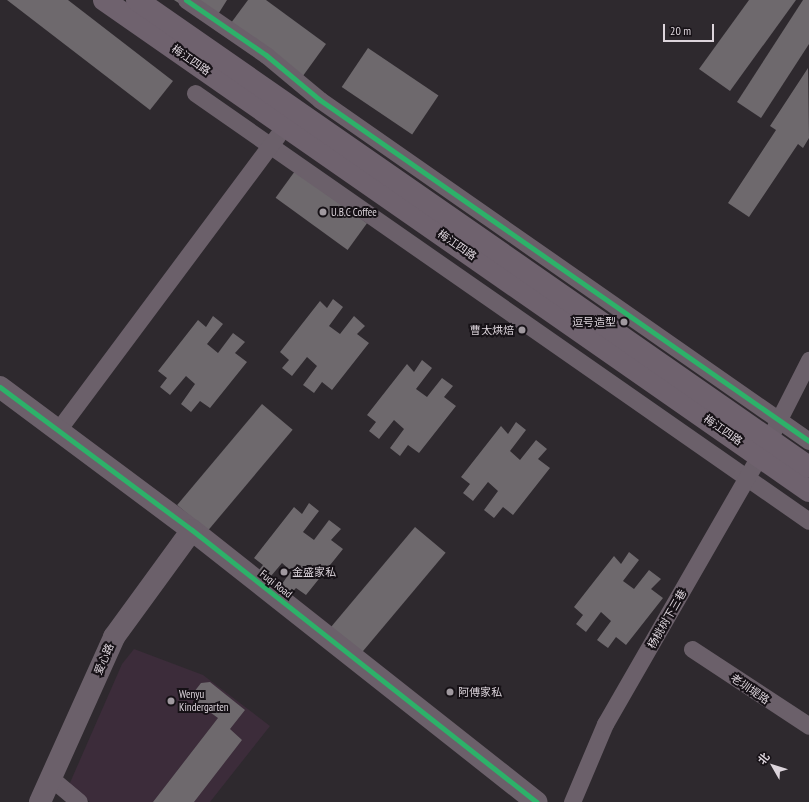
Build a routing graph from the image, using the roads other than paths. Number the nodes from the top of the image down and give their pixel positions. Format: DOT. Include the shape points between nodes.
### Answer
graph roads {
  1 [pos="104,0"];
  2 [pos="137,0"];
  3 [pos="186,0"];
  4 [pos="195,93"];
  5 [pos="296,110"];
  6 [pos="809,360"];
  7 [pos="0,386"];
  8 [pos="58,430"];
  9 [pos="769,439"];
  10 [pos="809,441"];
  11 [pos="809,467"];
  12 [pos="809,491"];
  13 [pos="809,521"];
  14 [pos="192,530"];
  15 [pos="692,649"];
  16 [pos="809,726"];
  17 [pos="52,779"];
  18 [pos="40,802"];
  19 [pos="79,802"];
  20 [pos="536,802"];
  21 [pos="572,802"];
  1 -- 12 [label="main road, 梅江四路"];
  2 -- 5 [label="main road, 梅江四路"];
  3 -- 10 [label="street" via="266,55 320,100"];
  4 -- 13 [label="street"];
  5 -- 8 [label="street"];
  5 -- 9 [label="main road, 梅江四路"];
  6 -- 9 [label="street, 杨桃树下三巷"];
  7 -- 8 [label="street, Fuqi Road"];
  8 -- 14 [label="street, Fuqi Road"];
  9 -- 11 [label="main road, 梅江四路"];
  9 -- 21 [label="street, 杨桃树下三巷" via="605,724"];
  14 -- 17 [label="street, 爱心路" via="114,637"];
  14 -- 20 [label="street, Fuqi Road"];
  15 -- 16 [label="street, 老圳堤路"];
  17 -- 18 [label="street, 爱心路"];
  17 -- 19 [label="street"];
}
